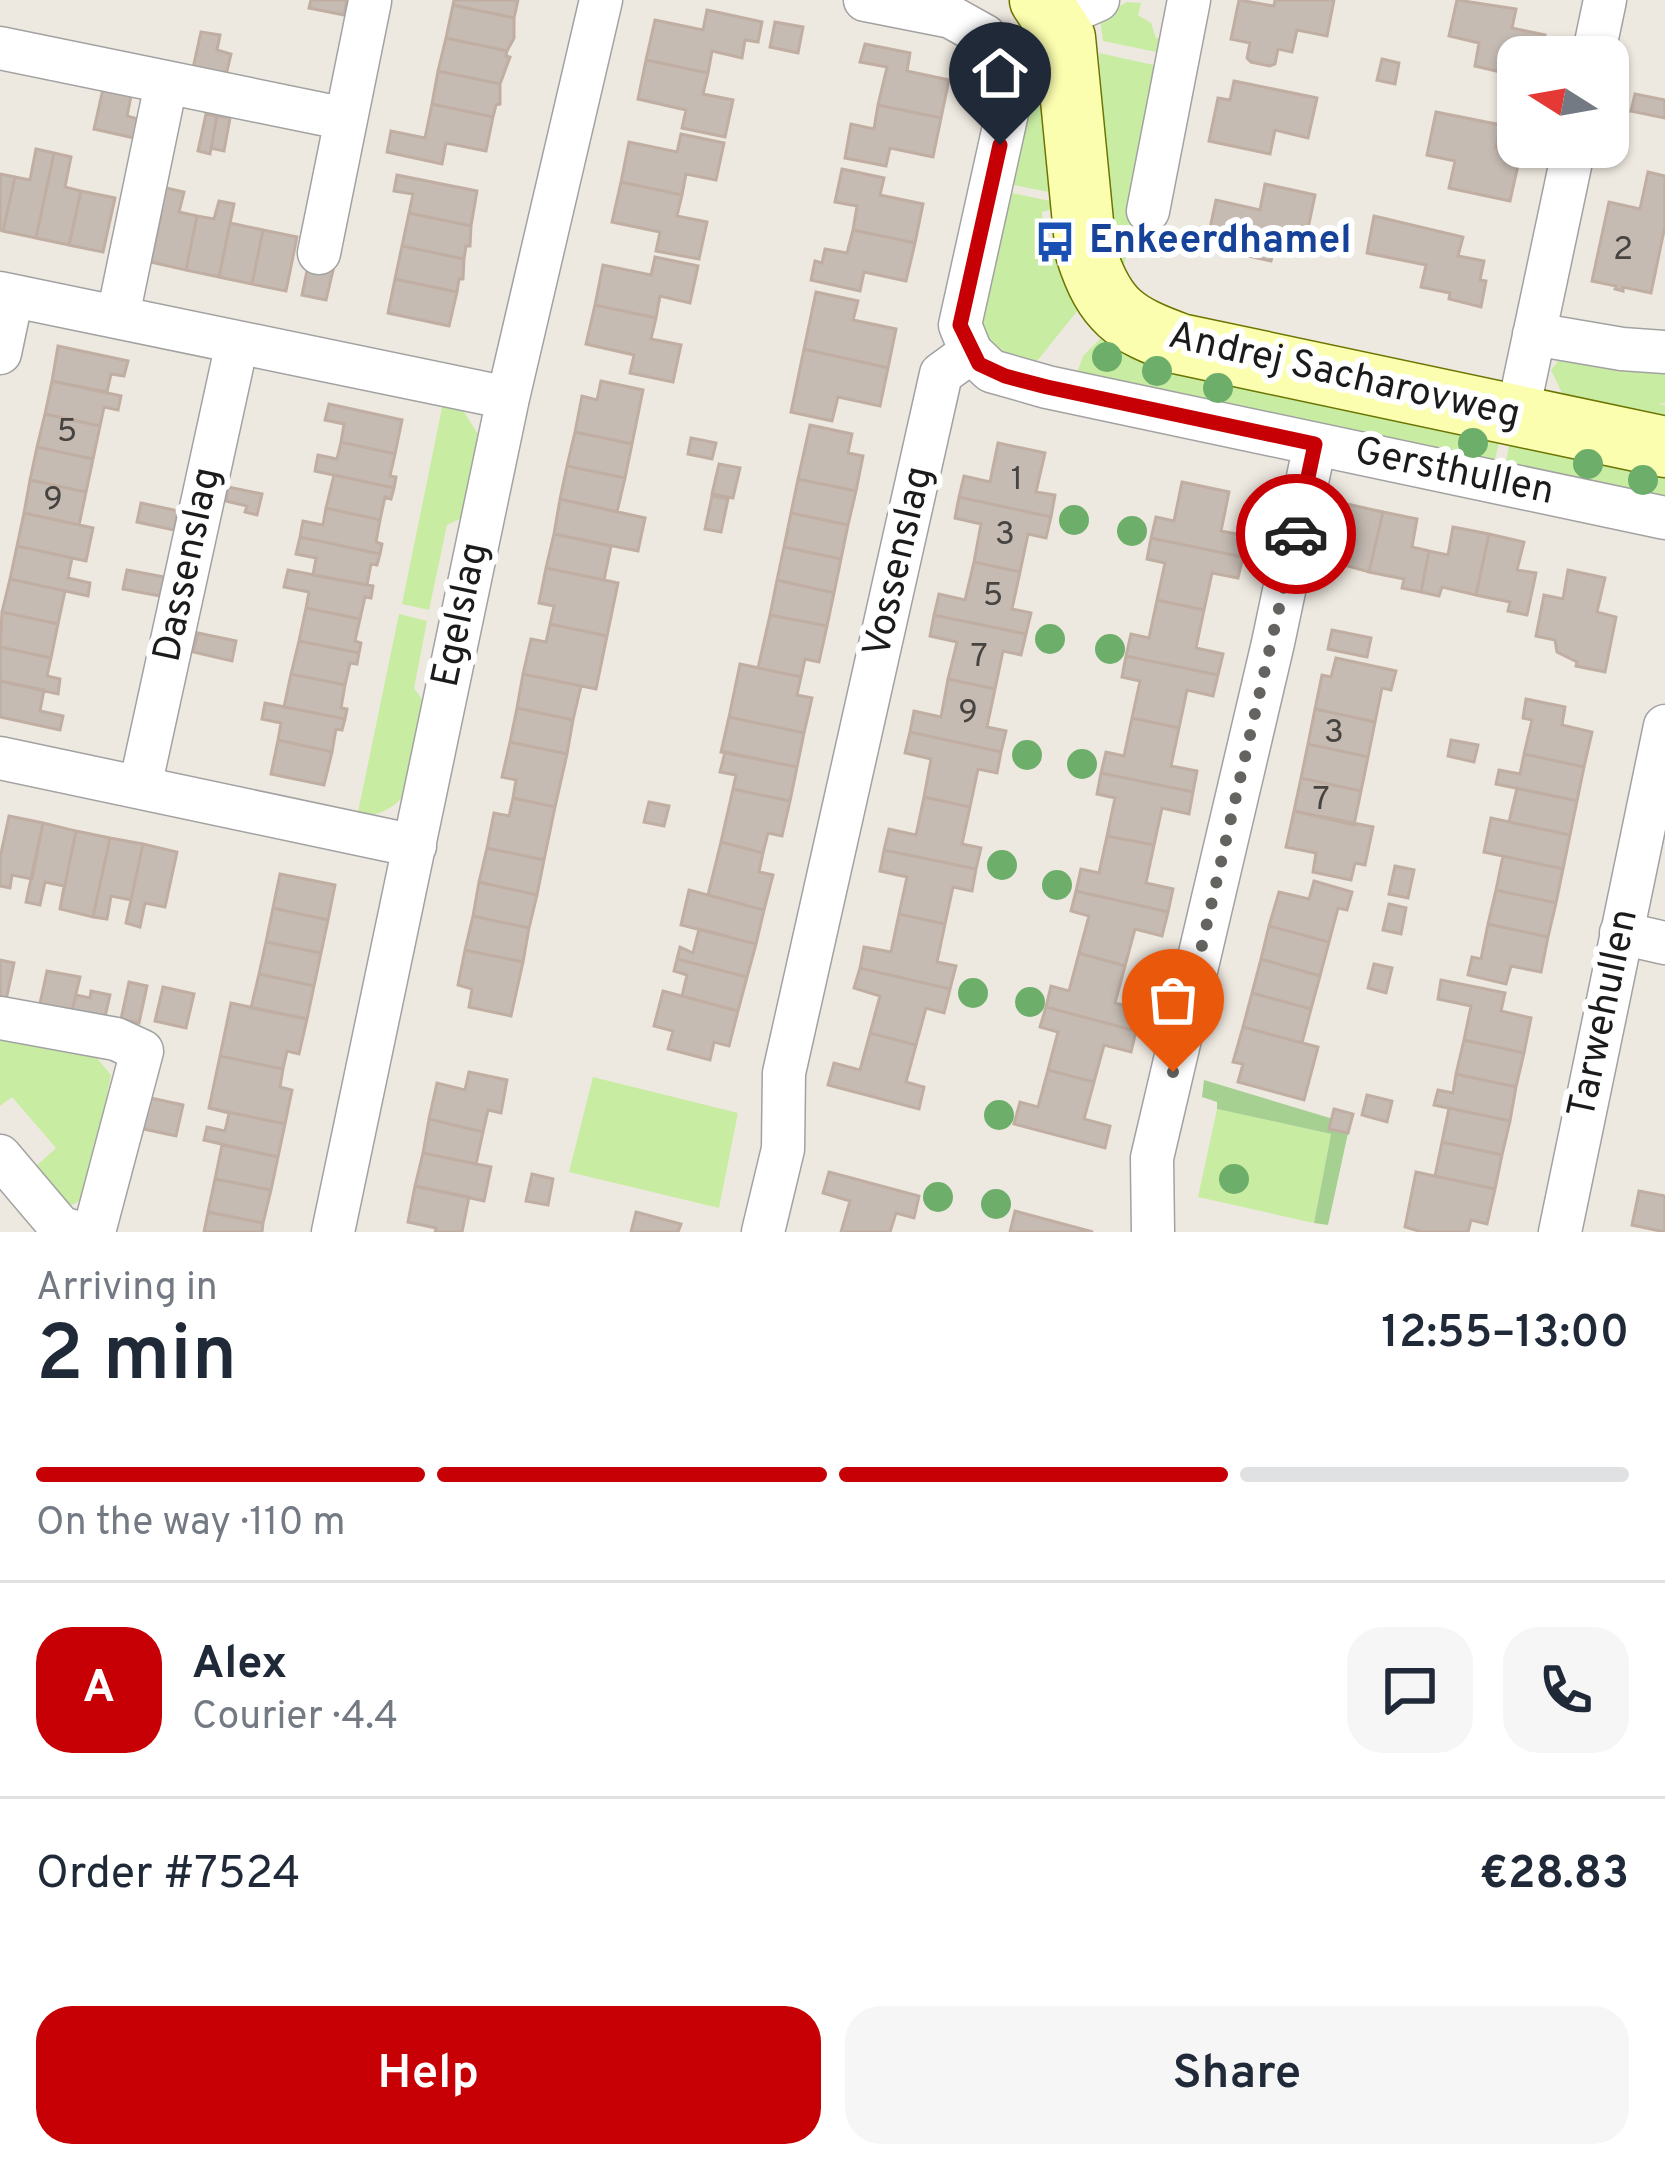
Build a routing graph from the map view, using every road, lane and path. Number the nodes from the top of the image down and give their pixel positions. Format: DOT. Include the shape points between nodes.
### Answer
graph roads {
  1 [pos="601,0"];
  2 [pos="865,0"];
  3 [pos="1189,0"];
  4 [pos="1606,0"];
  5 [pos="370,1"];
  6 [pos="1064,6"];
  7 [pos="1598,36"];
  8 [pos="0,49"];
  9 [pos="166,84"];
  10 [pos="346,119"];
  11 [pos="1570,168"];
  12 [pos="1148,212"];
  13 [pos="319,254"];
  14 [pos="6,294"];
  15 [pos="118,316"];
  16 [pos="1534,334"];
  17 [pos="237,343"];
  18 [pos="971,352"];
  19 [pos="1665,352"];
  20 [pos="0,353"];
  21 [pos="508,398"];
  22 [pos="1517,416"];
  23 [pos="1315,444"];
  24 [pos="1665,447"];
  25 [pos="1665,518"];
  26 [pos="1665,726"];
  27 [pos="0,758"];
  28 [pos="140,788"];
  29 [pos="415,846"];
  30 [pos="1621,933"];
  31 [pos="1665,943"];
  32 [pos="0,1018"];
  33 [pos="0,1156"];
  34 [pos="76,1232"];
  35 [pos="94,1232"];
  36 [pos="333,1232"];
  37 [pos="763,1232"];
  38 [pos="1153,1232"];
  39 [pos="1560,1232"];
  1 -- 21 [label="street, Egelslag"];
  2 -- 18 [label="street" via="951,16 986,36 1000,56 1009,104 960,325"];
  3 -- 12 [label="street"];
  4 -- 7 [label="street"];
  5 -- 10 [label="street"];
  6 -- 22 [label="street, Andrej Sacharovweg" via="1082,236 1095,282 1132,326 1180,344"];
  8 -- 9 [label="street"];
  9 -- 10 [label="street"];
  9 -- 15 [label="street"];
  10 -- 13 [label="street"];
  11 -- 16 [label="street"];
  14 -- 15 [label="street"];
  14 -- 20 [label="street"];
  15 -- 17 [label="street"];
  16 -- 19 [label="street"];
  16 -- 22 [label="street"];
  17 -- 21 [label="street"];
  17 -- 28 [label="street, Dassenslag"];
  18 -- 23 [label="street, Gersthullen" via="1005,376"];
  18 -- 37 [label="street, Vossenslag" via="941,374 784,1073 783,1149"];
  21 -- 29 [label="street, Egelslag"];
  22 -- 24 [label="street, Andrej Sacharovweg"];
  23 -- 25 [label="street, Gersthullen"];
  23 -- 38 [label="street" via="1153,1158"];
  26 -- 30 [label="street, Tarwehullen"];
  27 -- 28 [label="street"];
  28 -- 29 [label="street"];
  29 -- 36 [label="street, Egelslag"];
  30 -- 31 [label="street"];
  30 -- 39 [label="street, Tarwehullen"];
  32 -- 35 [label="street" via="116,1039 142,1052"];
  33 -- 34 [label="street" via="61,1228"];
}
